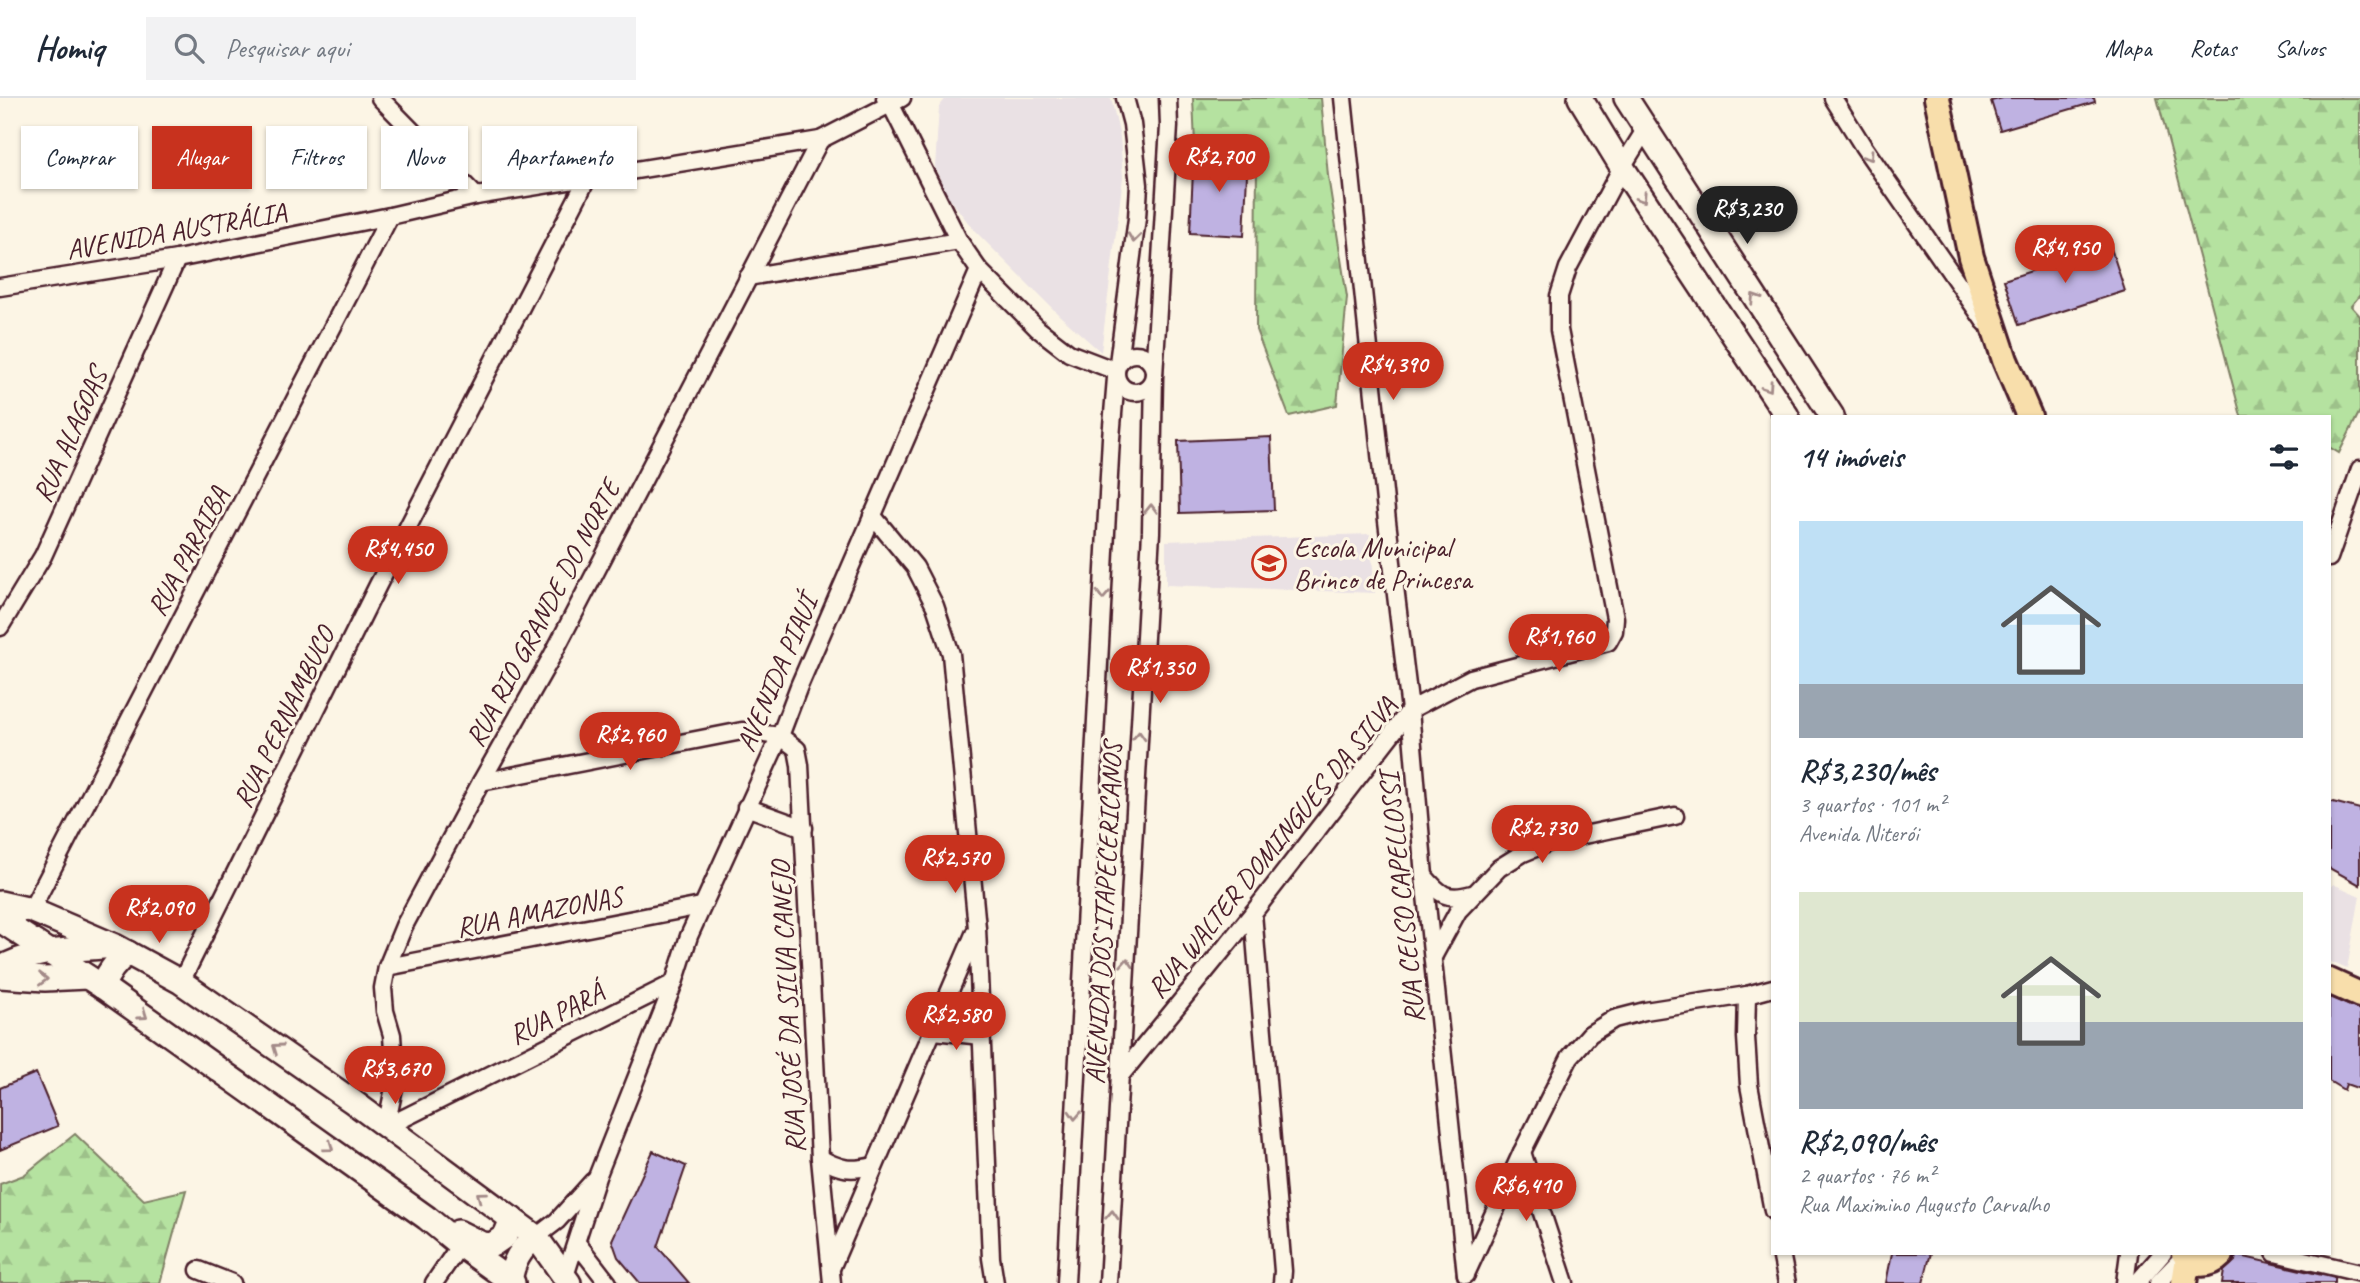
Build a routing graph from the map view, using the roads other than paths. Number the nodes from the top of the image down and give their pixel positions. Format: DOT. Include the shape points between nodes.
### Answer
graph roads {
  1 [pos="380,98"];
  2 [pos="1125,98"];
  3 [pos="1168,98"];
  4 [pos="1343,98"];
  5 [pos="1580,98"];
  6 [pos="1626,98"];
  7 [pos="1833,98"];
  8 [pos="1937,98"];
  9 [pos="893,101"];
  10 [pos="1646,130"];
  11 [pos="820,140"];
  12 [pos="1622,167"];
  13 [pos="637,169"];
  14 [pos="517,189"];
  15 [pos="582,189"];
  16 [pos="475,196"];
  17 [pos="390,216"];
  18 [pos="959,241"];
  19 [pos="177,260"];
  20 [pos="979,270"];
  21 [pos="748,276"];
  22 [pos="0,287"];
  23 [pos="1999,341"];
  24 [pos="1117,371"];
  25 [pos="1154,376"];
  26 [pos="1786,415"];
  27 [pos="1831,415"];
  28 [pos="2029,415"];
  29 [pos="2360,469"];
  30 [pos="872,515"];
  31 [pos="2331,552"];
  32 [pos="0,627"];
  33 [pos="1410,710"];
  34 [pos="780,736"];
  35 [pos="481,782"];
  36 [pos="746,807"];
  37 [pos="1675,816"];
  38 [pos="804,828"];
  39 [pos="1424,876"];
  40 [pos="1472,894"];
  41 [pos="701,906"];
  42 [pos="31,910"];
  43 [pos="1253,914"];
  44 [pos="0,917"];
  45 [pos="977,928"];
  46 [pos="122,949"];
  47 [pos="51,952"];
  48 [pos="1433,957"];
  49 [pos="387,967"];
  50 [pos="0,970"];
  51 [pos="0,976"];
  52 [pos="95,982"];
  53 [pos="181,982"];
  54 [pos="2331,982"];
  55 [pos="674,983"];
  56 [pos="1771,989"];
  57 [pos="1747,995"];
  58 [pos="2360,995"];
  59 [pos="933,1031"];
  60 [pos="982,1036"];
  61 [pos="1120,1076"];
  62 [pos="386,1127"];
  63 [pos="1522,1152"];
  64 [pos="820,1157"];
  65 [pos="874,1166"];
  66 [pos="597,1177"];
  67 [pos="1771,1200"];
  68 [pos="427,1217"];
  69 [pos="512,1219"];
  70 [pos="536,1237"];
  71 [pos="577,1243"];
  72 [pos="460,1245"];
  73 [pos="1781,1255"];
  74 [pos="2129,1255"];
  75 [pos="2180,1255"];
  76 [pos="2220,1255"];
  77 [pos="2221,1255"];
  78 [pos="2283,1255"];
  79 [pos="198,1270"];
  80 [pos="2360,1273"];
  81 [pos="832,1276"];
  82 [pos="1464,1279"];
  83 [pos="565,1281"];
  84 [pos="511,1282"];
  85 [pos="233,1283"];
  86 [pos="434,1283"];
  87 [pos="608,1283"];
  88 [pos="995,1283"];
  89 [pos="1066,1283"];
  90 [pos="1108,1283"];
  91 [pos="1282,1283"];
  92 [pos="1564,1283"];
  93 [pos="1787,1283"];
  94 [pos="2125,1283"];
  95 [pos="2137,1283"];
  96 [pos="2158,1283"];
  97 [pos="2184,1283"];
  98 [pos="2216,1283"];
  1 -- 16 [label="street"];
  2 -- 24 [label="street, AVENIDA DOS ITAPECERICANOS, one-way" via="1139,185"];
  3 -- 25 [label="street, AVENIDA DOS ITAPECERICANOS"];
  4 -- 33 [label="street, RUA CELSO CAPELLOSSI"];
  5 -- 12 [label="main road"];
  6 -- 10 [label="main road"];
  7 -- 23 [label="street, one-way"];
  8 -- 23 [label="main road" via="1971,257"];
  9 -- 11 [label="street, AVENIDA AUSTRÁLIA"];
  9 -- 18 [label="street"];
  10 -- 12 [label="street, RUA WALTER DOMINGUES DA SILVA"];
  27 -- 10 [label="main road, one-way"];
  11 -- 13 [label="street, AVENIDA AUSTRÁLIA"];
  11 -- 21 [label="street, RUA RIO GRANDE DO NORTE"];
  12 -- 26 [label="main road, one-way"];
  12 -- 33 [label="street, RUA WALTER DOMINGUES DA SILVA" via="1568,268 1559,296 1559,330 1614,631 1608,642 1471,678"];
  14 -- 16 [label="street, AVENIDA AUSTRÁLIA"];
  15 -- 53 [label="street, RUA PERNAMBUCO"];
  16 -- 17 [label="street, AVENIDA AUSTRÁLIA"];
  17 -- 19 [label="street, AVENIDA AUSTRÁLIA"];
  17 -- 42 [label="street, RUA PARAIBA"];
  18 -- 20 [label="street"];
  18 -- 21 [label="street"];
  19 -- 22 [label="street, AVENIDA AUSTRÁLIA"];
  19 -- 32 [label="street, RUA ALAGOAS" via="43,556"];
  20 -- 24 [label="street" via="1069,353"];
  20 -- 30 [label="street, AVENIDA PIAUÍ"];
  21 -- 35 [label="street, RUA RIO GRANDE DO NORTE" via="551,658"];
  23 -- 28 [label="main road"];
  24 -- 25 [label="street" via="1122,388 1139,392"];
  24 -- 25 [label="street" via="1129,355 1141,355 1151,363"];
  24 -- 89 [label="street, AVENIDA DOS ITAPECERICANOS, one-way"];
  61 -- 25 [label="street, AVENIDA DOS ITAPECERICANOS, one-way" via="1151,532"];
  29 -- 31 [label="street"];
  30 -- 34 [label="street, AVENIDA PIAUÍ"];
  30 -- 45 [label="street" via="915,568 935,606 951,654"];
  33 -- 39 [label="street, RUA CELSO CAPELLOSSI"];
  33 -- 43 [label="street, RUA WALTER DOMINGUES DA SILVA"];
  34 -- 35 [label="street" via="741,731"];
  34 -- 36 [label="street, AVENIDA PIAUÍ"];
  34 -- 38 [label="street, RUA JOSÉ DA SILVA CANEJO" via="797,749"];
  35 -- 49 [label="street, RUA RIO GRANDE DO NORTE"];
  36 -- 38 [label="street"];
  36 -- 41 [label="street, AVENIDA PIAUÍ"];
  37 -- 40 [label="street" via="1550,842 1499,868"];
  38 -- 64 [label="street, RUA JOSÉ DA SILVA CANEJO"];
  39 -- 40 [label="street" via="1437,892 1447,896"];
  39 -- 48 [label="street, RUA CELSO CAPELLOSSI"];
  40 -- 48 [label="street"];
  41 -- 49 [label="street, RUA AMAZONAS"];
  41 -- 55 [label="street, AVENIDA PIAUÍ"];
  42 -- 44 [label="main road"];
  42 -- 46 [label="main road"];
  43 -- 61 [label="street, RUA WALTER DOMINGUES DA SILVA"];
  43 -- 91 [label="street"];
  44 -- 47 [label="main road"];
  45 -- 59 [label="street"];
  45 -- 60 [label="street"];
  46 -- 47 [label="main road"];
  46 -- 52 [label="main road" via="106,976"];
  46 -- 53 [label="main road"];
  47 -- 50 [label="main road"];
  47 -- 52 [label="main road"];
  48 -- 82 [label="street, RUA CELSO CAPELLOSSI"];
  49 -- 62 [label="street, RUA RIO GRANDE DO NORTE" via="383,988 395,1083"];
  51 -- 52 [label="main road, one-way"];
  52 -- 68 [label="main road, one-way"];
  62 -- 53 [label="main road, one-way"];
  54 -- 58 [label="main road"];
  55 -- 62 [label="street, RUA PARÁ"];
  55 -- 66 [label="street, AVENIDA PIAUÍ"];
  56 -- 57 [label="street"];
  57 -- 63 [label="street" via="1645,1011 1614,1020 1590,1034 1570,1057"];
  57 -- 67 [label="street" via="1749,1085"];
  59 -- 60 [label="street"];
  59 -- 65 [label="street"];
  60 -- 88 [label="street"];
  90 -- 61 [label="street, AVENIDA DOS ITAPECERICANOS, one-way"];
  69 -- 62 [label="main road, one-way"];
  63 -- 82 [label="street"];
  63 -- 92 [label="street"];
  64 -- 65 [label="street" via="848,1170"];
  64 -- 81 [label="street, RUA JOSÉ DA SILVA CANEJO"];
  65 -- 81 [label="street"];
  66 -- 70 [label="street, AVENIDA PIAUÍ"];
  66 -- 71 [label="street, AVENIDA PIAUÍ"];
  68 -- 69 [label="main road" via="492,1245 505,1236"];
  68 -- 72 [label="main road"];
  69 -- 70 [label="main road"];
  70 -- 83 [label="main road"];
  70 -- 84 [label="main road" via="518,1254"];
  71 -- 83 [label="street, AVENIDA PIAUÍ"];
  71 -- 87 [label="street"];
  72 -- 84 [label="main road"];
  72 -- 86 [label="street"];
  73 -- 93 [label="street"];
  74 -- 94 [label="street"];
  75 -- 76 [label="main road" via="2209,1264"];
  75 -- 95 [label="street"];
  75 -- 96 [label="street"];
  75 -- 97 [label="main road"];
  77 -- 98 [label="main road"];
  78 -- 80 [label="street"];
  79 -- 85 [label="street"];
}
